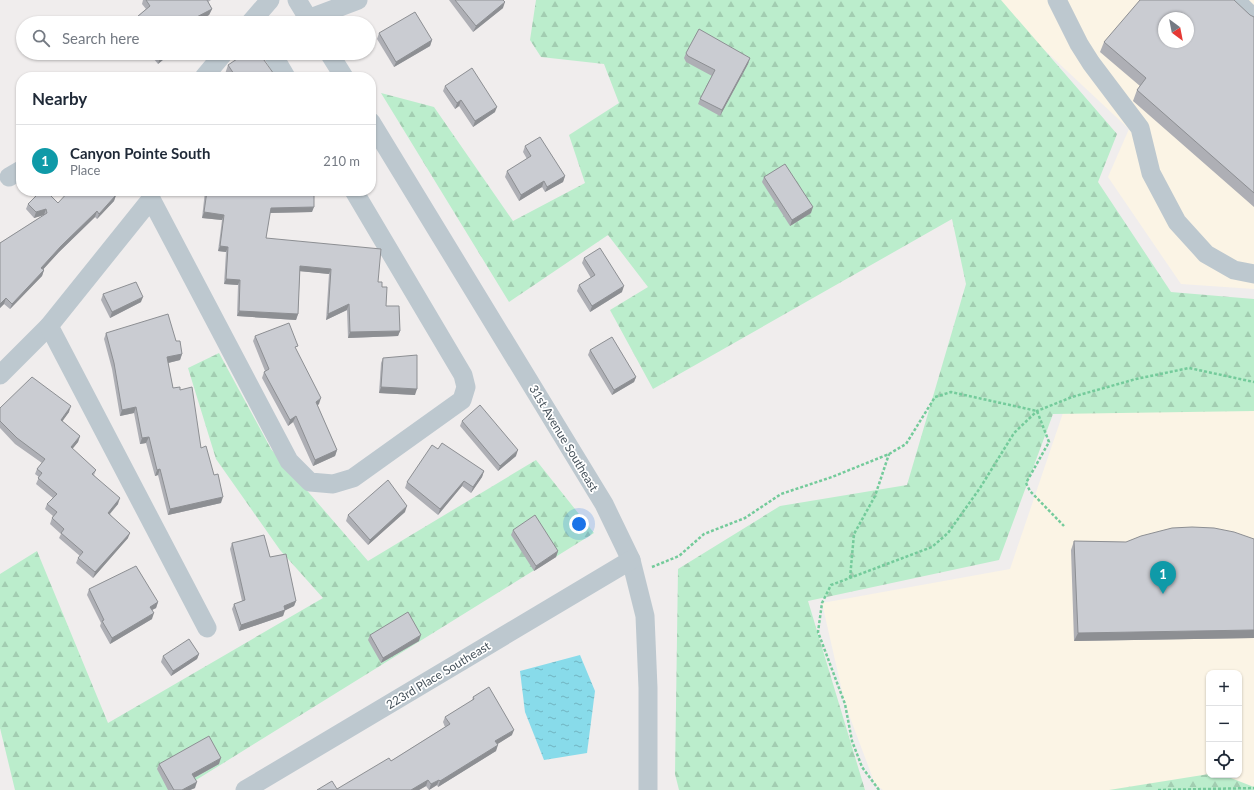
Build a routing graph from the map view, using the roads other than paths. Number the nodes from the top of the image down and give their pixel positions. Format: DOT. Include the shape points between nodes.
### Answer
graph roads {
  1 [pos="270,0"];
  2 [pos="297,0"];
  3 [pos="358,0"];
  4 [pos="1057,0"];
  5 [pos="1236,0"];
  6 [pos="257,16"];
  7 [pos="307,16"];
  8 [pos="321,16"];
  9 [pos="1254,18"];
  10 [pos="218,60"];
  11 [pos="276,60"];
  12 [pos="333,60"];
  13 [pos="208,72"];
  14 [pos="283,72"];
  15 [pos="341,72"];
  16 [pos="376,130"];
  17 [pos="146,196"];
  18 [pos="149,196"];
  19 [pos="357,196"];
  20 [pos="1254,274"];
  21 [pos="49,326"];
  22 [pos="0,375"];
  23 [pos="633,567"];
  24 [pos="207,628"];
  25 [pos="245,790"];
  26 [pos="644,790"];
  1 -- 6 [label="street"];
  2 -- 7 [label="street"];
  3 -- 8 [label="street"];
  4 -- 20 [label="street" via="1090,63 1140,128 1146,144 1151,173 1178,222 1206,254 1234,270"];
  5 -- 9 [label="street"];
  10 -- 13 [label="street"];
  11 -- 14 [label="street"];
  12 -- 15 [label="street"];
  16 -- 23 [label="street, 31st Avenue Southeast" via="597,492 617,529"];
  17 -- 21 [label="street"];
  18 -- 19 [label="street" via="289,461 310,482 334,484 353,478 462,400 466,387 463,375"];
  21 -- 22 [label="street"];
  21 -- 24 [label="street"];
  23 -- 25 [label="street, 223rd Place Southeast"];
  23 -- 26 [label="street, 31st Avenue Southeast" via="645,616 648,688"];
}
